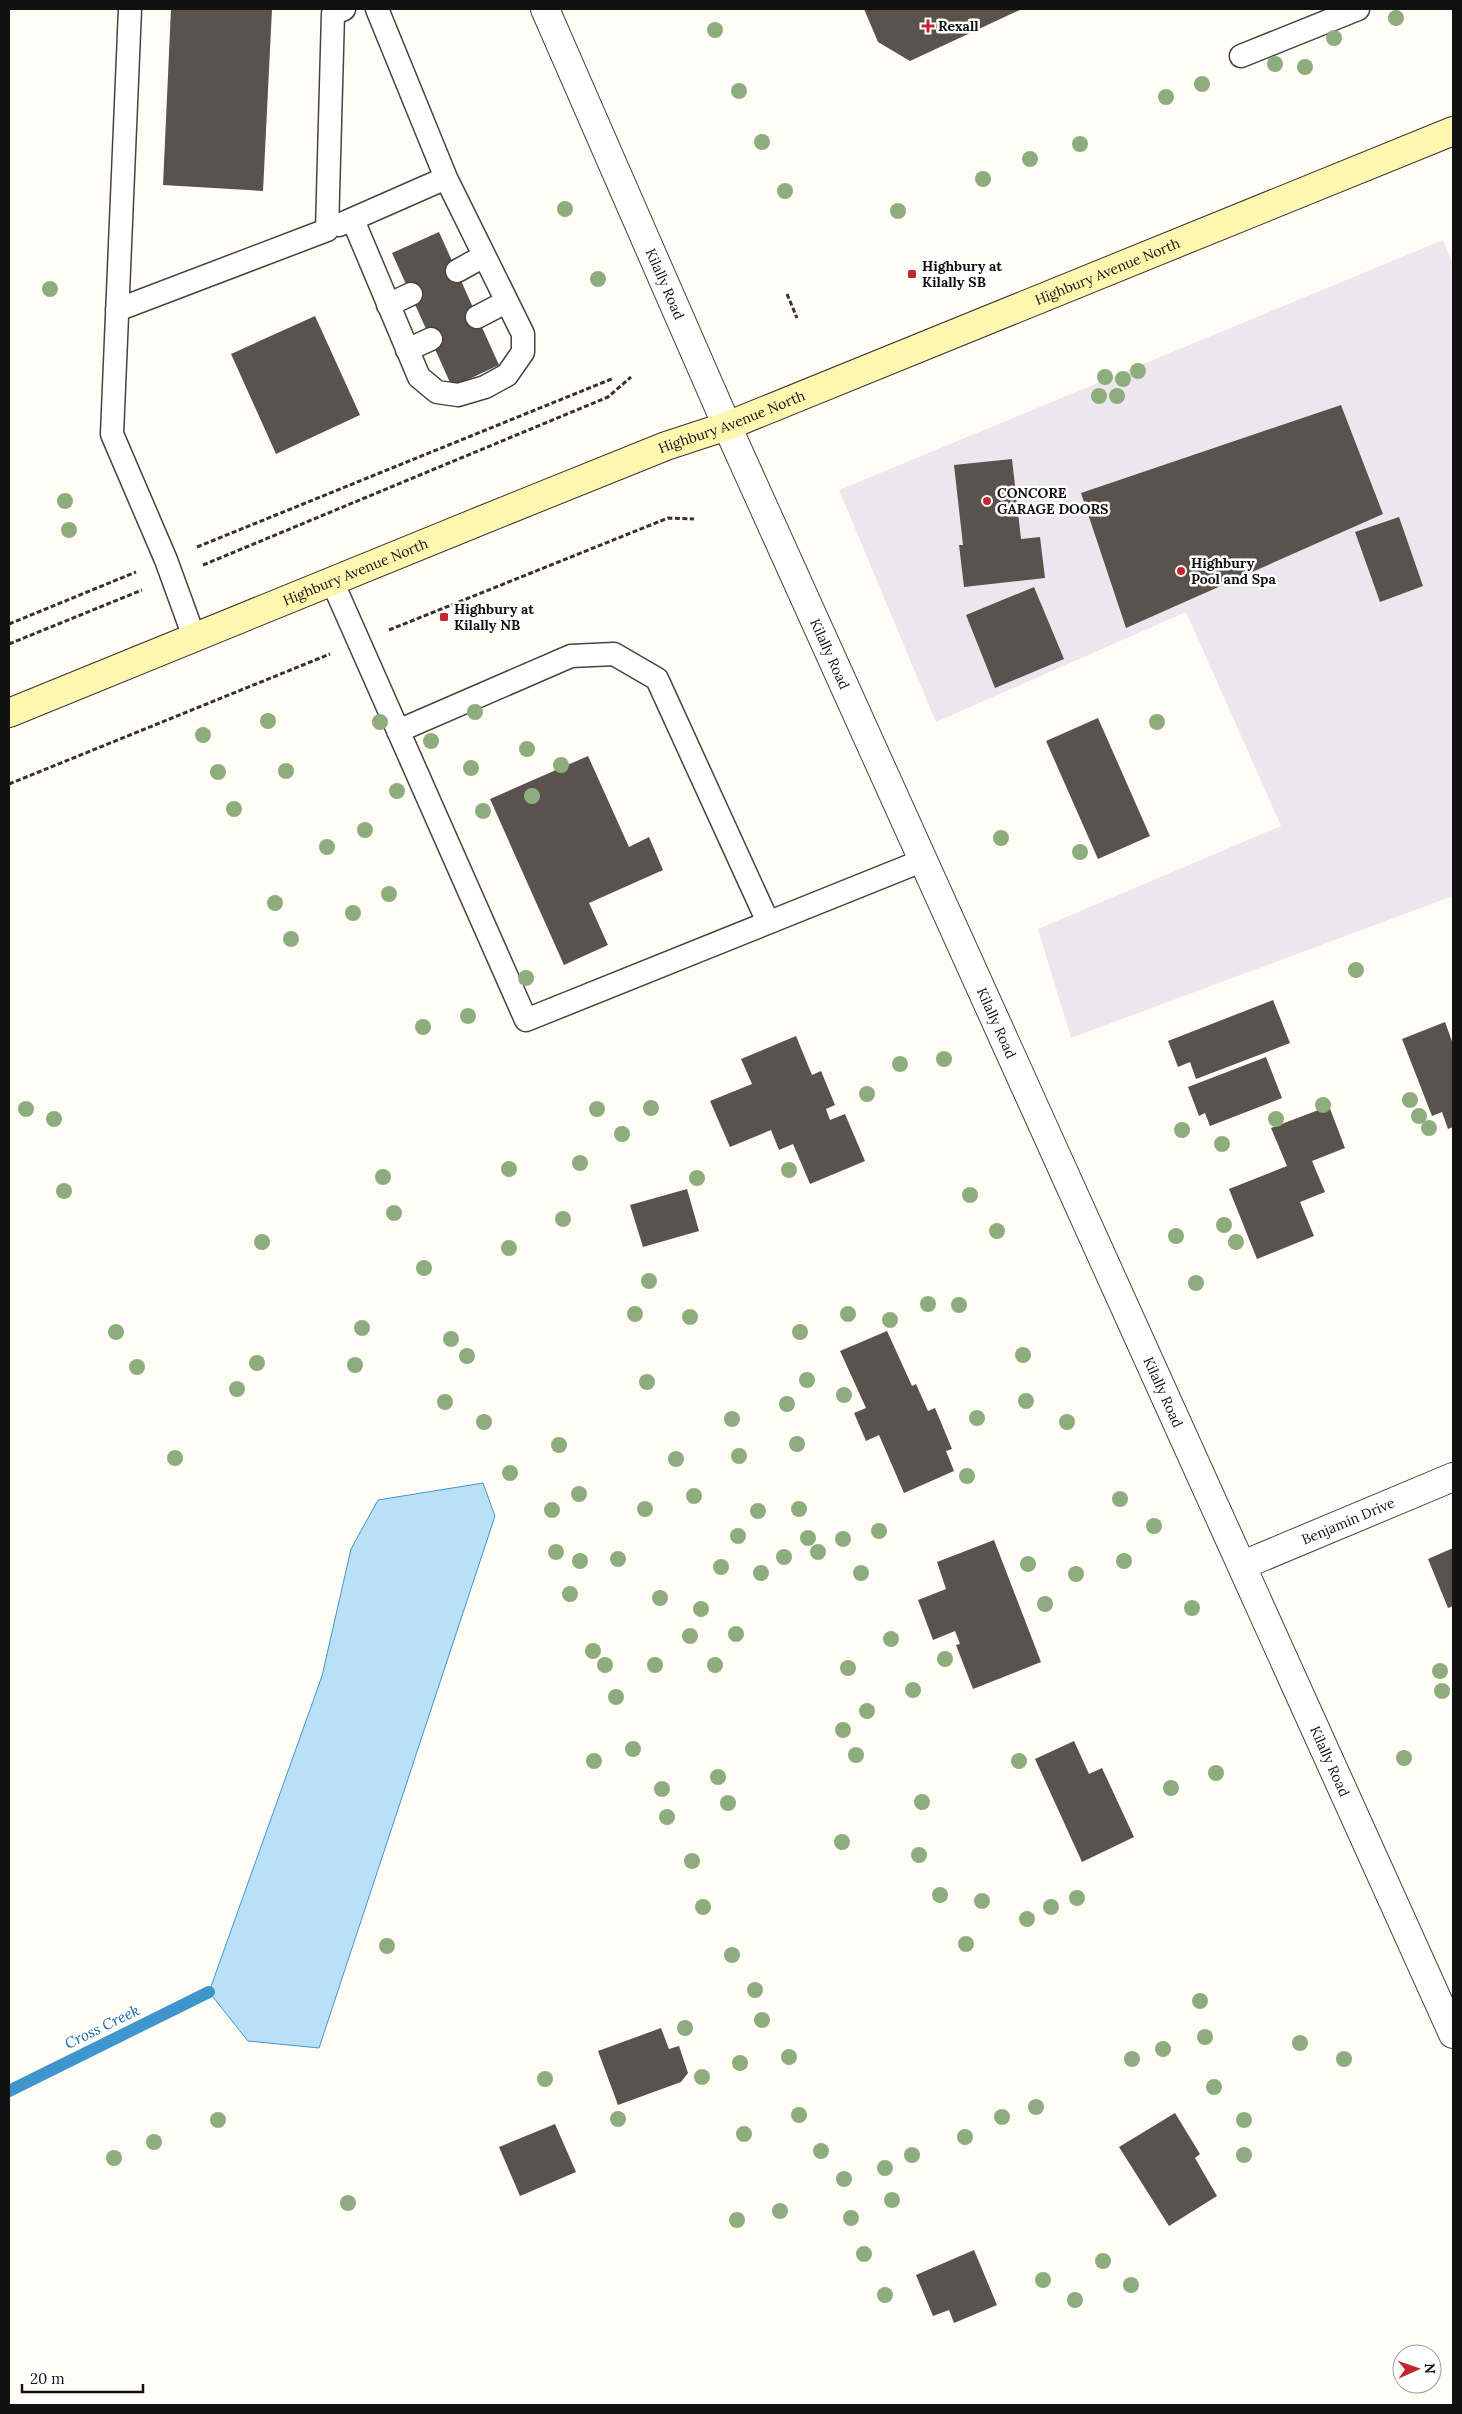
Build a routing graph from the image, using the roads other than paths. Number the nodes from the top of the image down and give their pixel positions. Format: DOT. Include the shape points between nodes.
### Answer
graph roads {
  1 [pos="130,9"];
  2 [pos="376,9"];
  3 [pos="545,9"];
  4 [pos="1358,9"];
  5 [pos="336,10"];
  6 [pos="1241,56"];
  7 [pos="1453,131"];
  8 [pos="446,178"];
  9 [pos="353,220"];
  10 [pos="327,230"];
  11 [pos="484,256"];
  12 [pos="456,271"];
  13 [pos="411,294"];
  14 [pos="506,302"];
  15 [pos="388,305"];
  16 [pos="117,310"];
  17 [pos="477,317"];
  18 [pos="431,339"];
  19 [pos="407,350"];
  20 [pos="727,426"];
  21 [pos="332,581"];
  22 [pos="194,637"];
  23 [pos="9,713"];
  24 [pos="398,731"];
  25 [pos="924,860"];
  26 [pos="768,922"];
  27 [pos="1453,1477"];
  28 [pos="1243,1564"];
  29 [pos="1453,2034"];
  1 -- 16 [label="lane"];
  2 -- 8 [label="lane"];
  3 -- 20 [label="street, Kilally Road"];
  4 -- 6 [label="lane"];
  5 -- 10 [label="lane"];
  7 -- 20 [label="main road, Highbury Avenue North"];
  8 -- 9 [label="lane"];
  8 -- 11 [label="lane"];
  9 -- 10 [label="lane"];
  9 -- 15 [label="lane"];
  10 -- 16 [label="lane"];
  11 -- 12 [label="lane"];
  11 -- 14 [label="lane"];
  13 -- 15 [label="lane"];
  14 -- 17 [label="lane"];
  14 -- 19 [label="lane" via="523,334 523,352 507,375 485,387 458,395 437,392 419,377"];
  15 -- 19 [label="lane"];
  16 -- 22 [label="lane" via="112,434"];
  18 -- 19 [label="lane"];
  20 -- 21 [label="main road, Highbury Avenue North" via="666,446"];
  20 -- 25 [label="street, Kilally Road"];
  21 -- 22 [label="main road, Highbury Avenue North"];
  21 -- 24 [label="lane"];
  22 -- 23 [label="main road, Highbury Avenue North"];
  24 -- 26 [label="lane" via="571,656 614,654 656,679"];
  24 -- 26 [label="lane" via="526,1020"];
  25 -- 26 [label="lane"];
  25 -- 28 [label="street, Kilally Road"];
  27 -- 28 [label="street, Benjamin Drive"];
  28 -- 29 [label="street, Kilally Road"];
}
